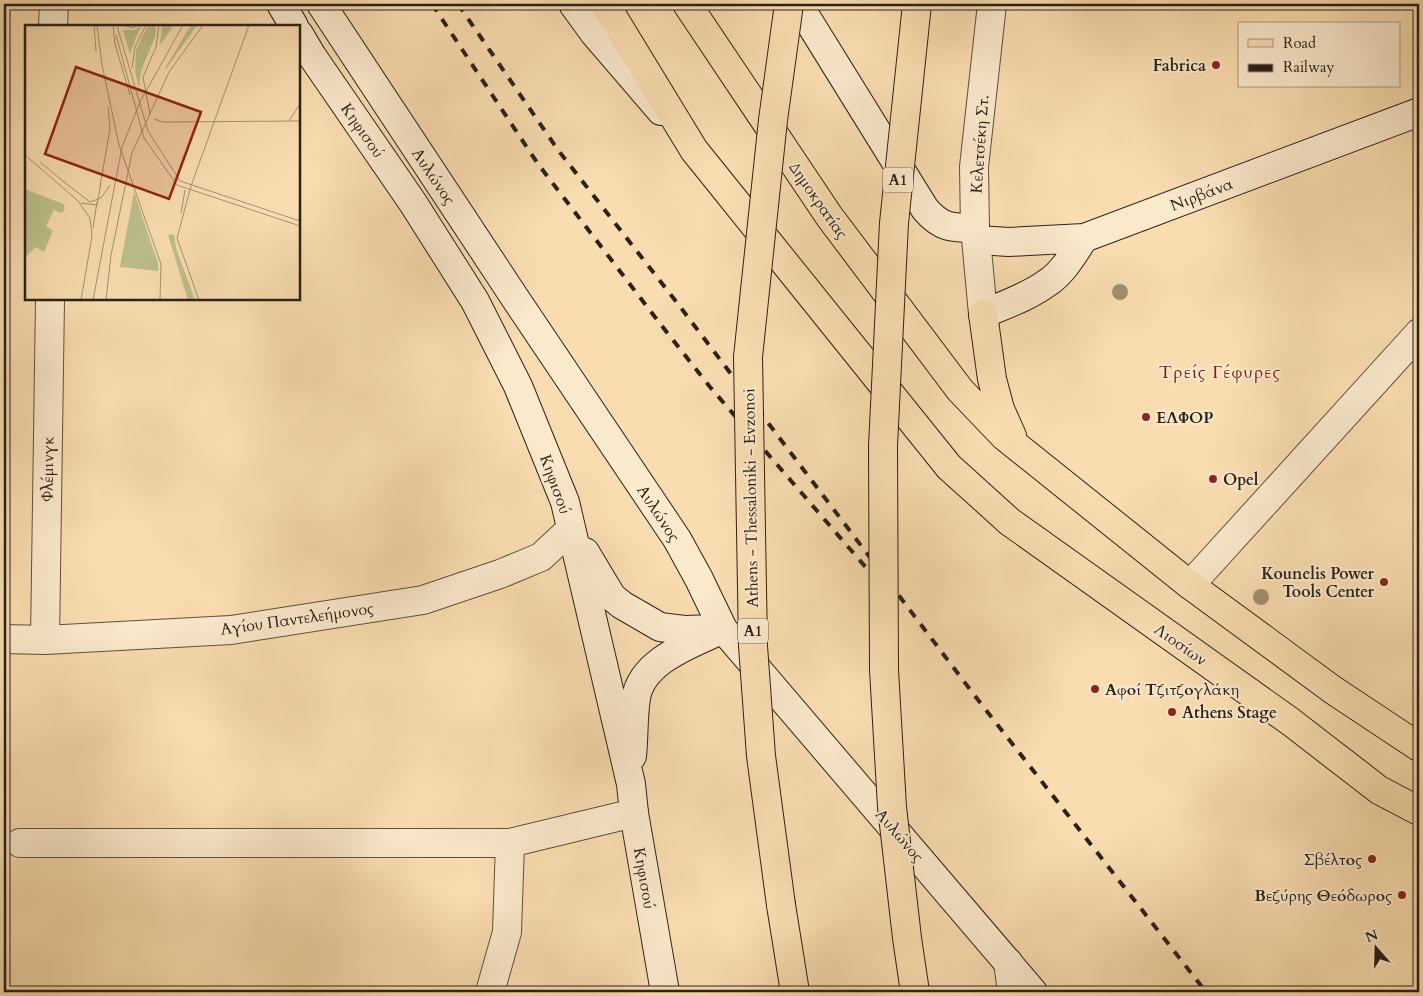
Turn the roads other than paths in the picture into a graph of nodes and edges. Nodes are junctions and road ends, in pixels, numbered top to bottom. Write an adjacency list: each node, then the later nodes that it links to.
1 (54, 4): 11 (street)
2 (281, 4): 12 (street)
3 (321, 4): 24 (street, Αυλώνος)
4 (573, 4): 15 (street)
5 (605, 4): 15 (main road)
6 (687, 4): 21 (main road, Δημοκρατίας)
7 (789, 4): 35 (main road, Athens - Thessaloniki - Evzonoi / Α1, bridge)
8 (798, 4): 16 (street, Νιρβάνα)
9 (917, 4): 41 (main road, Α1, bridge)
10 (992, 4): 16 (street, Κελετσέκη Στ.)
11 (53, 25)
12 (293, 25)
13 (300, 36): 22 (street, Κηφισού)
14 (1419, 112): 17 (street, Νιρβάνα)
15 (694, 150): 29 (main road, Λιοσίων)
16 (976, 234): 17 (street, Νιρβάνα); 19 (street, Κελετσέκη Στ.)
17 (1084, 238): 19 (street)
18 (50, 300): 26 (street, Φλέμινγκ)
19 (983, 314): 21 (main road)
20 (1419, 333): 23 (street)
21 (1017, 446): 23 (main road)
22 (571, 529): 24 (street); 26 (street, Αγίου Παντελεήμονος); 28 (street, Κηφισού)
23 (1190, 585): 27 (main road)
24 (722, 629): 28 (street); 36 (street, Αυλώνος)
25 (4, 640): 26 (street, Αγίου Παντελεήμονος)
26 (45, 640)
27 (1419, 747)
28 (631, 784): 31 (street, Κηφισού)
29 (1379, 790): 30 (main road, Λιοσίων); 32 (main road)
30 (1419, 811)
31 (634, 813): 34 (street); 38 (street, Κηφισού)
32 (1419, 830)
33 (20, 843): 34 (street)
34 (510, 843): 37 (street)
35 (781, 905): 39 (main road); 40 (main road, Athens - Thessaloniki - Evzonoi / Α1)
36 (1008, 962): 42 (street); 43 (street, Αυλώνος)
37 (490, 992)
38 (665, 992)
39 (779, 992)
40 (795, 992)
41 (916, 992)
42 (1012, 992)
43 (1033, 992)

